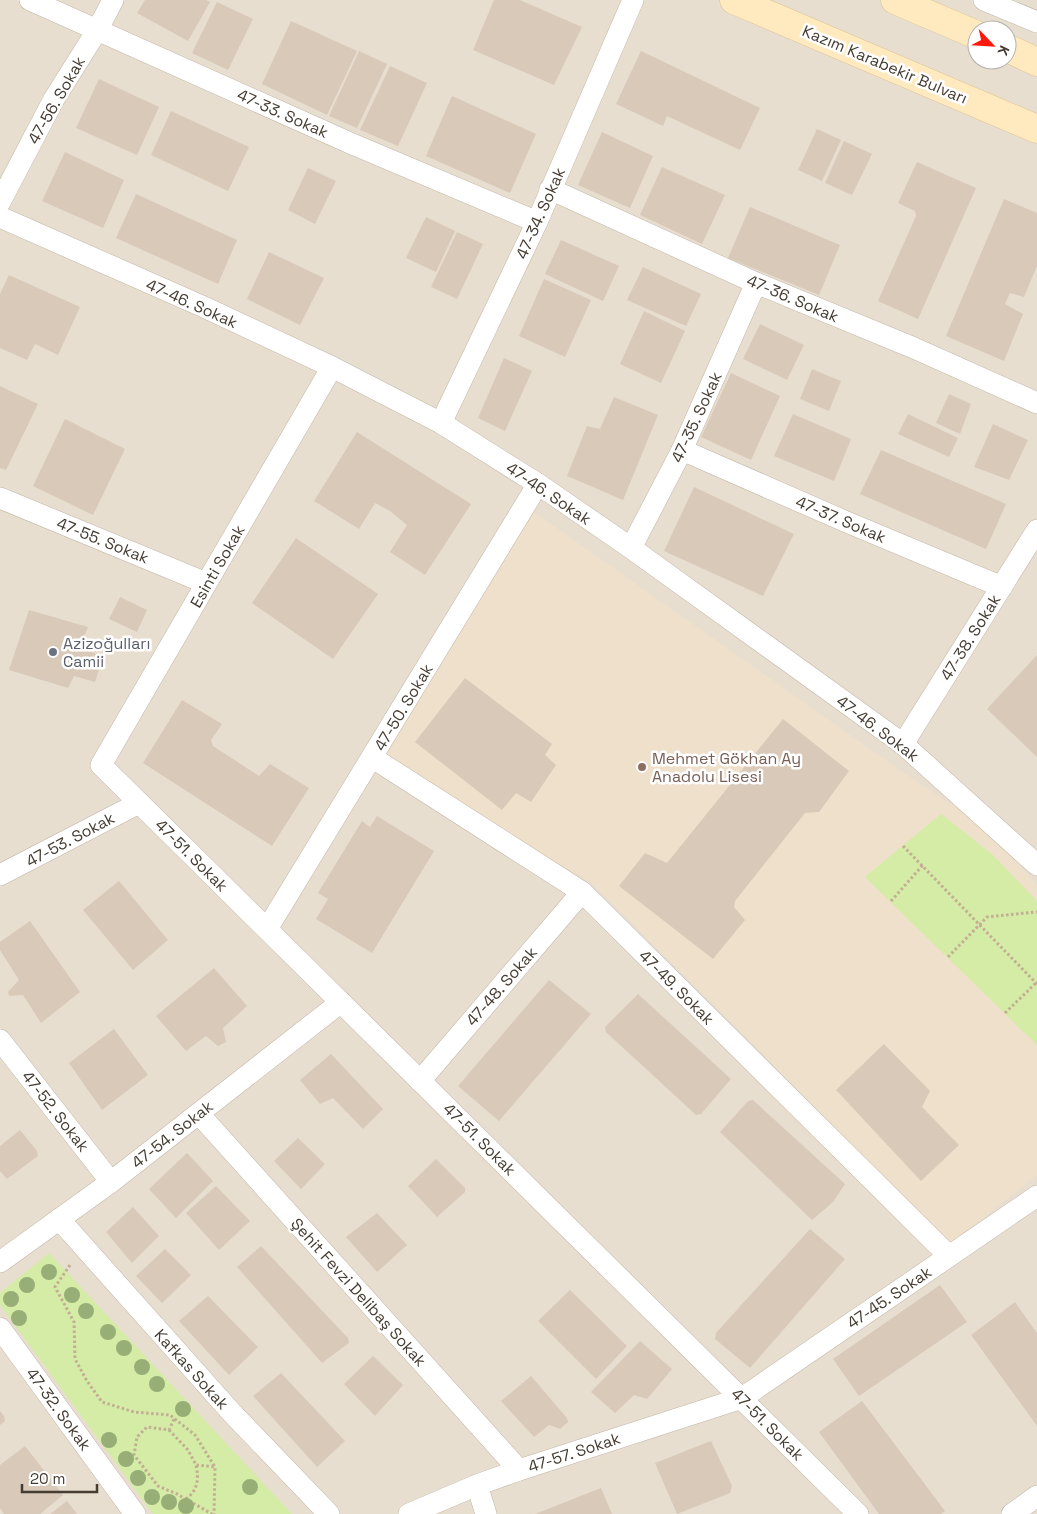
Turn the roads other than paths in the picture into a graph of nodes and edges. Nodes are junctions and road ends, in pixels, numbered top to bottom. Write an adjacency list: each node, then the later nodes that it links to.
1 (30, 0): 8 (street, 47-33. Sokak)
2 (113, 0): 8 (street, 47-56. Sokak)
3 (633, 0): 13 (street, 47-34. Sokak)
4 (734, 0): 12 (main road, Kazım Karabekir Bulvarı)
5 (895, 0): 9 (main road)
6 (984, 0): 7 (street)
7 (1037, 22)
8 (98, 29): 14 (street, 47-56. Sokak); 16 (street, 47-33. Sokak)
9 (967, 31)
10 (1017, 53): 11 (main road)
11 (1037, 62)
12 (1037, 129)
13 (550, 189): 16 (street, 47-34. Sokak); 17 (street, 47-36. Sokak)
14 (0, 202)
15 (0, 217): 18 (street, 47-46. Sokak)
16 (537, 222): 20 (street, 47-34. Sokak)
17 (756, 283): 19 (street, 47-36. Sokak); 21 (street, 47-35. Sokak)
18 (332, 367): 20 (street, 47-46. Sokak); 26 (street, Esinti Sokak)
19 (1037, 403)
20 (441, 423): 22 (street, 47-46. Sokak)
21 (682, 450): 25 (street, 47-35. Sokak); 27 (street, 47-37. Sokak)
22 (538, 484): 25 (street, 47-46. Sokak); 29 (street, 47-50. Sokak)
23 (0, 498): 26 (street, 47-55. Sokak)
24 (1037, 530): 27 (street, 47-38. Sokak)
25 (631, 548): 28 (street, 47-46. Sokak)
26 (206, 583): 30 (street, Esinti Sokak)
27 (1002, 587): 28 (street, 47-38. Sokak)
28 (903, 744): 32 (street, 47-46. Sokak)
29 (373, 758): 34 (street, 47-49. Sokak); 35 (street, 47-50. Sokak)
30 (102, 765): 31 (street, 47-51. Sokak)
31 (140, 802): 33 (street, 47-53. Sokak); 35 (street, 47-51. Sokak)
32 (1037, 865)
33 (0, 875)
34 (582, 892): 38 (street, 47-48. Sokak); 43 (street, 47-49. Sokak)
35 (267, 929): 36 (street, 47-51. Sokak)
36 (341, 1002): 38 (street, 47-51. Sokak); 39 (street, 47-54. Sokak)
37 (0, 1040): 40 (street, 47-52. Sokak)
38 (420, 1080): 46 (street, 47-51. Sokak)
39 (199, 1114): 40 (street, 47-54. Sokak); 47 (street, Şehit Fevzi Delibaş Sokak)
40 (111, 1182): 42 (street, 47-54. Sokak)
41 (1037, 1196): 43 (street, 47-45. Sokak)
42 (59, 1220): 44 (street, 47-54. Sokak); 51 (street, Kafkas Sokak)
43 (949, 1256): 46 (street, 47-45. Sokak)
44 (0, 1262)
45 (0, 1328): 50 (street, 47-32. Sokak)
46 (742, 1398): 47 (street, 47-57. Sokak); 54 (street, 47-51. Sokak)
47 (519, 1470): 48 (street, 47-57. Sokak)
48 (477, 1485): 52 (street, 47-57. Sokak); 53 (street)
49 (1037, 1496): 55 (street)
50 (135, 1514)
51 (329, 1514)
52 (409, 1514)
53 (486, 1514)
54 (858, 1514)
55 (1012, 1514)

